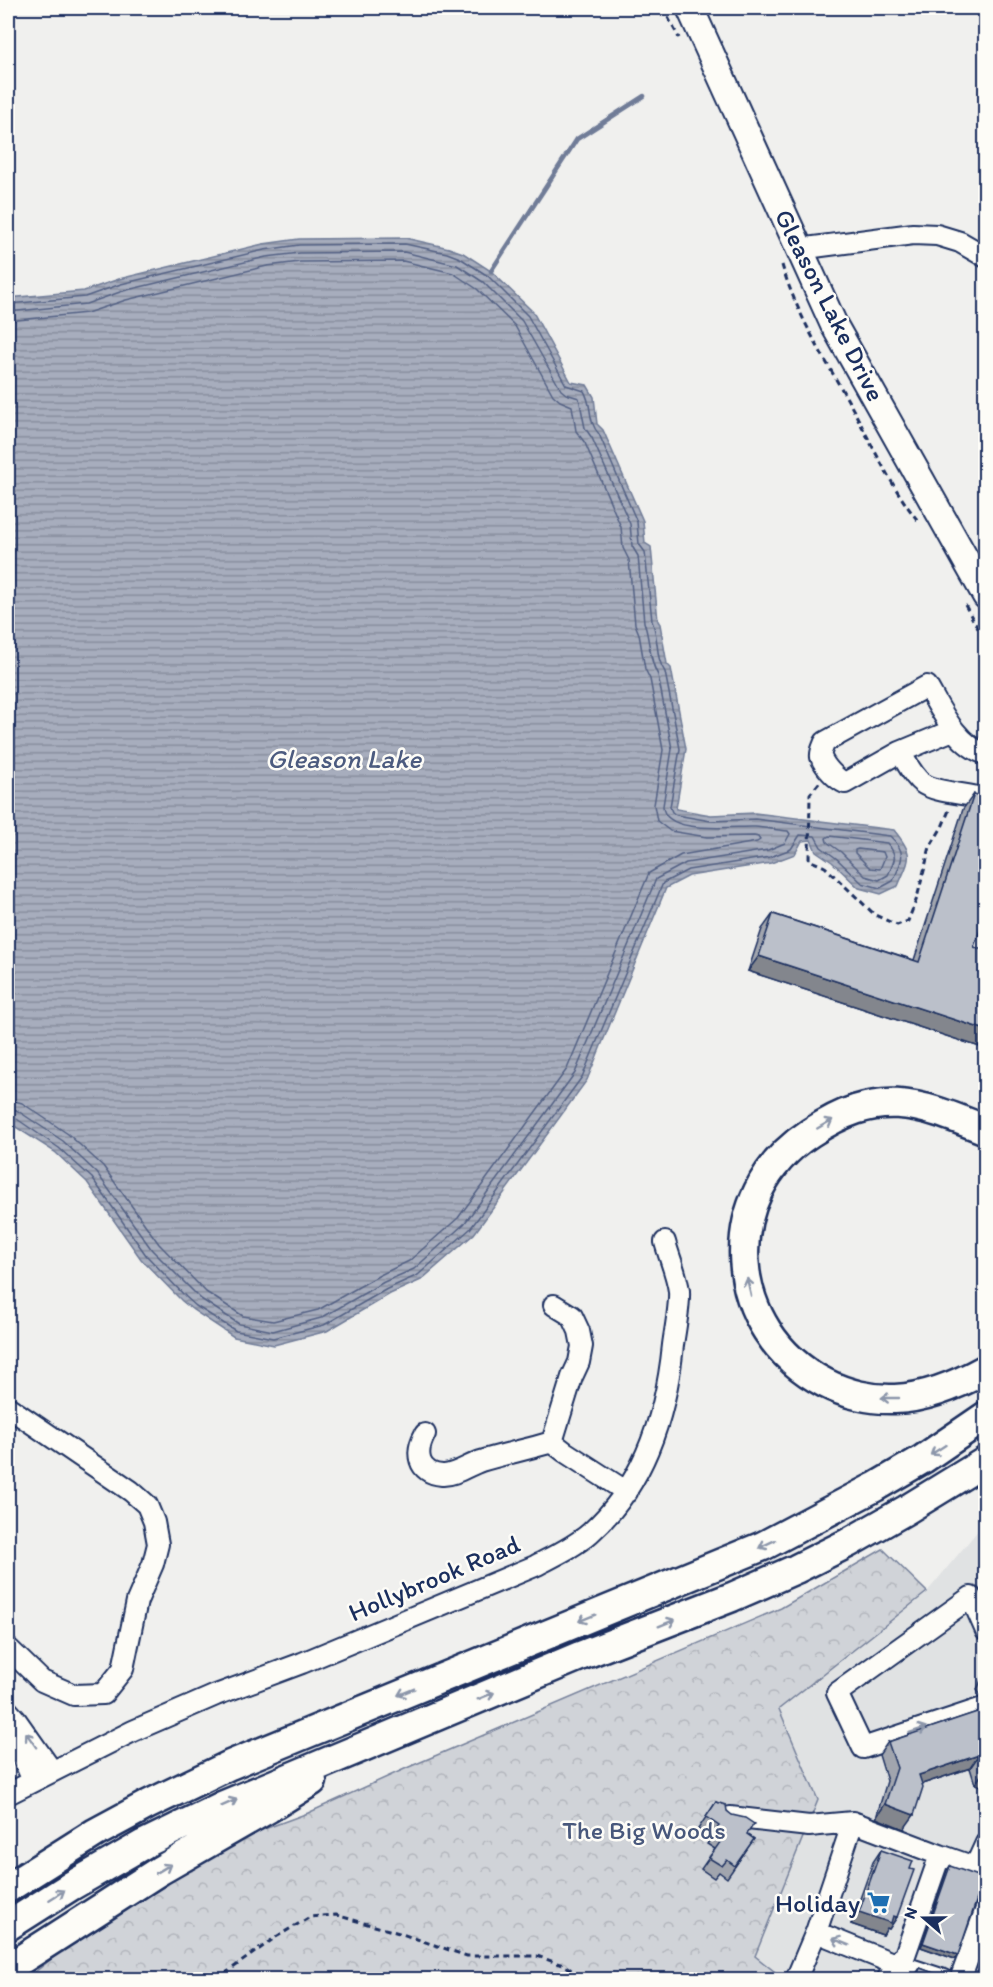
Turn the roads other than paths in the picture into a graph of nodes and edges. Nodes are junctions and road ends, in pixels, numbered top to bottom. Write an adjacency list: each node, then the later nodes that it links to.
1 (690, 8): 2 (main road, Gleason Lake Drive)
2 (799, 249): 3 (street); 4 (main road, Gleason Lake Drive)
3 (986, 257)
4 (986, 596)
5 (953, 730): 6 (street); 6 (street); 7 (street)
6 (900, 752): 8 (street)
7 (986, 754)
8 (986, 799)
9 (986, 1130): 12 (highway, one-way to 9)
10 (665, 1242): 18 (street, Hollybrook Road)
11 (554, 1305): 16 (street)
12 (986, 1370)
13 (8, 1407): 20 (street)
14 (986, 1416): 33 (highway, one-way to 33)
15 (425, 1434): 16 (street)
16 (552, 1442): 18 (street)
17 (986, 1461): 24 (highway, one-way to 17)
18 (627, 1492): 25 (street, Hollybrook Road)
19 (986, 1631): 21 (street, one-way to 21)
20 (8, 1648)
21 (986, 1707)
22 (8, 1711): 25 (street, one-way to 22)
23 (8, 1737): 26 (street)
24 (369, 1744): 34 (highway, one-way to 24); 36 (highway, one-way to 24)
25 (52, 1771): 26 (street, Hollybrook Road)
26 (33, 1781): 27 (street, Hollybrook Road)
27 (8, 1794)
28 (730, 1817): 29 (street)
29 (853, 1822): 31 (street); 37 (street)
30 (986, 1843): 32 (street)
31 (940, 1855): 32 (street); 39 (street)
32 (980, 1869)
33 (8, 1888)
34 (120, 1896): 38 (highway); 40 (highway)
35 (986, 1909): 43 (street)
36 (8, 1926)
37 (816, 1932): 39 (street, one-way to 37); 41 (street)
38 (8, 1968)
39 (891, 1972): 42 (street)
40 (10, 1980)
41 (803, 1980)
42 (944, 1980)
43 (960, 1980)

